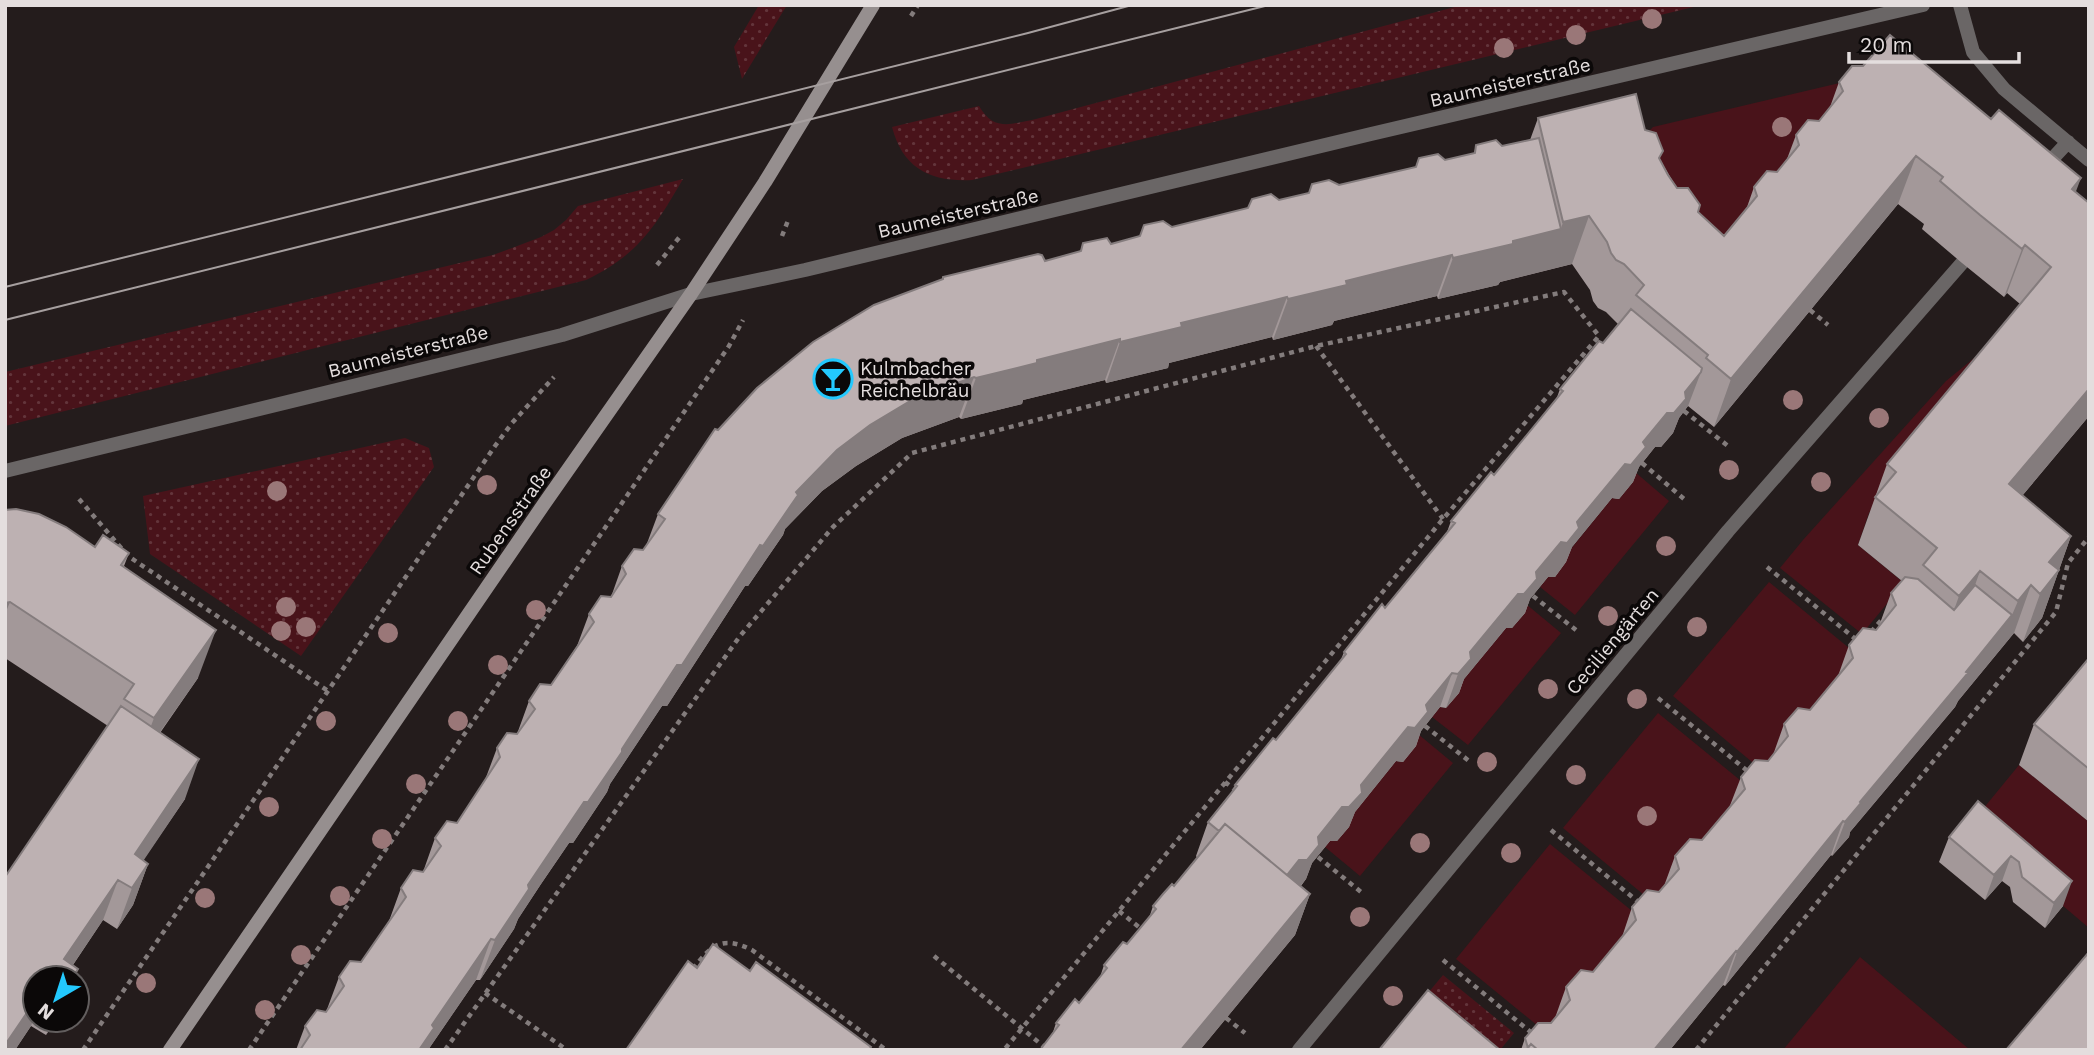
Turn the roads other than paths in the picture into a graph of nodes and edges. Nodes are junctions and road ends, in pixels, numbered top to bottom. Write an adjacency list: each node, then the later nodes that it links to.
1 (873, 5): 8 (street, Rubensstraße)
2 (1923, 5): 8 (street, Baumeisterstraße)
3 (1960, 5): 4 (street)
4 (2068, 142): 5 (street); 6 (street)
5 (2089, 160)
6 (2030, 184)
7 (1962, 263): 11 (street, Ceciliengärten)
8 (691, 294): 9 (street, Baumeisterstraße); 10 (street, Rubensstraße)
9 (5, 471)
10 (170, 1050)
11 (1299, 1050)

